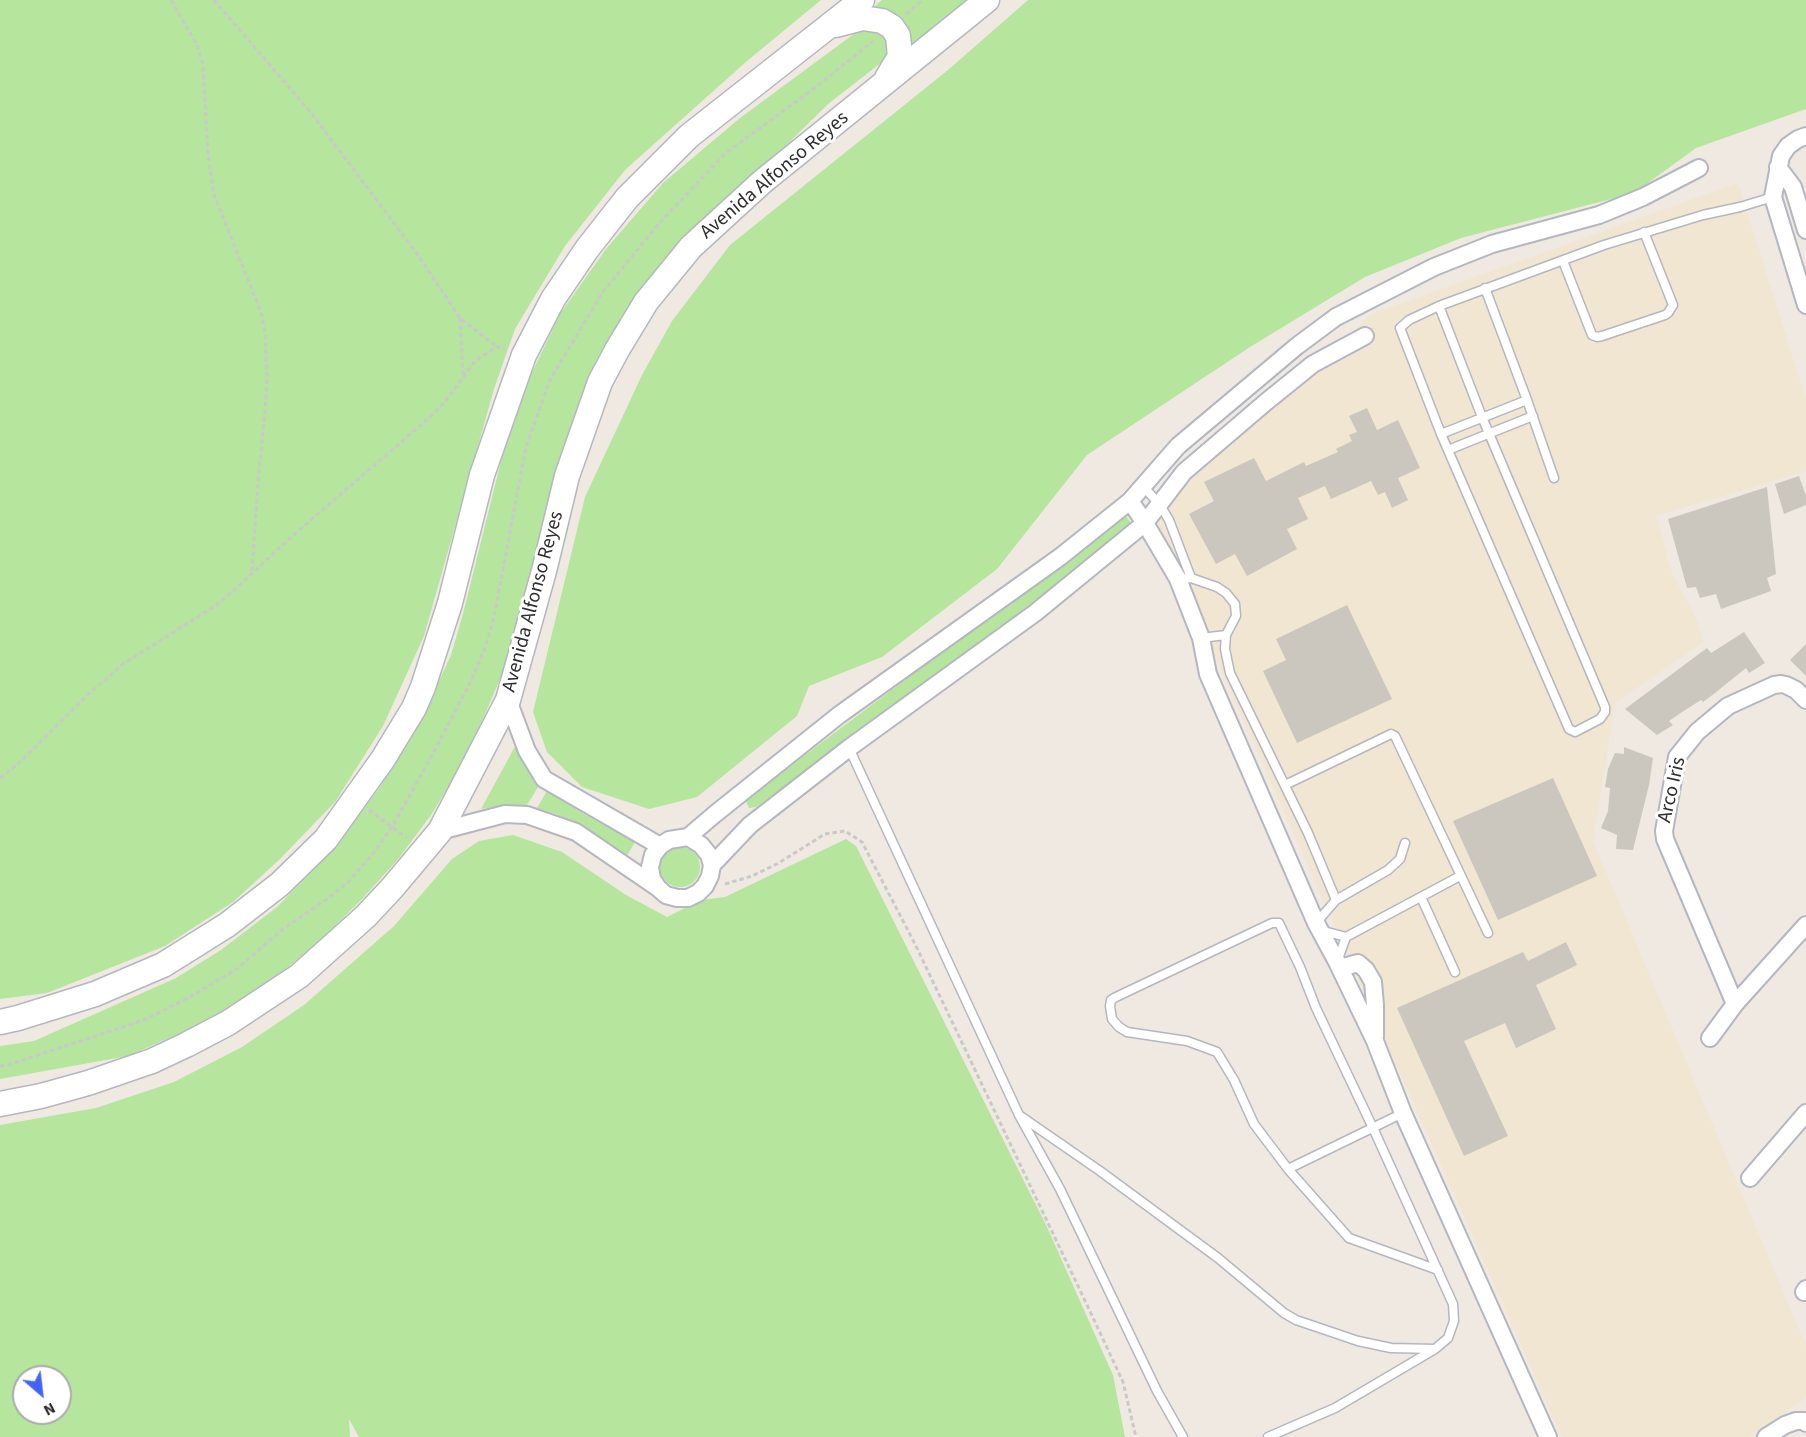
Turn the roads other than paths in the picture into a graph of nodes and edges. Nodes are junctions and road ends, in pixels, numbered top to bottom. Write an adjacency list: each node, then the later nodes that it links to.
1 (862, 0): 3 (main road)
2 (987, 0): 4 (main road, Avenida Alfonso Reyes)
3 (825, 29): 4 (main road); 52 (main road)
4 (881, 88): 32 (main road, Avenida Alfonso Reyes)
5 (1806, 136): 7 (street)
6 (1699, 168): 16 (street)
7 (1778, 168): 8 (street); 9 (street)
8 (1773, 197): 10 (lane); 13 (street)
9 (1806, 230)
10 (1644, 232): 11 (lane); 11 (lane)
11 (1563, 261): 12 (lane)
12 (1485, 288): 14 (lane); 18 (lane)
13 (1806, 305)
14 (1439, 306): 20 (lane); 21 (lane)
15 (1365, 336): 17 (street)
16 (1297, 346): 17 (street); 25 (street)
17 (1313, 364): 27 (street)
18 (1527, 400): 19 (lane); 20 (lane)
19 (1533, 416): 22 (lane); 24 (lane)
20 (1482, 417): 21 (lane); 22 (lane)
21 (1440, 434): 23 (lane)
22 (1489, 434): 23 (lane); 23 (lane)
23 (1448, 450)
24 (1554, 478)
25 (1143, 486): 26 (street); 27 (lane)
26 (1130, 501): 28 (street); 37 (street)
27 (1160, 505): 28 (street); 29 (lane)
28 (1145, 524): 29 (street); 34 (street)
29 (1184, 579): 30 (lane); 31 (street)
30 (1226, 634): 31 (lane); 35 (lane)
31 (1201, 638): 46 (street)
32 (508, 700): 36 (main road, Avenida Alfonso Reyes); 39 (street)
33 (1806, 700): 51 (street, Arco Iris)
34 (849, 748): 40 (street); 58 (lane)
35 (1285, 785): 41 (lane); 44 (lane)
36 (440, 831): 42 (street); 55 (main road, Avenida Alfonso Reyes)
37 (688, 837): 39 (street); 40 (street)
38 (1405, 843): 44 (lane)
39 (660, 846): 42 (street)
40 (711, 865): 42 (street)
41 (1460, 876): 43 (lane); 47 (lane)
42 (658, 888)
43 (1421, 897): 48 (lane); 50 (lane)
44 (1336, 900): 46 (lane)
45 (1806, 924): 51 (street)
46 (1318, 927): 48 (lane); 49 (street)
47 (1488, 933)
48 (1346, 937): 49 (lane)
49 (1339, 965): 54 (street); 54 (street)
50 (1455, 972)
51 (1735, 1004): 53 (street)
52 (0, 1022)
53 (1710, 1038)
54 (1375, 1041): 56 (street)
55 (0, 1104)
56 (1403, 1113): 59 (lane); 67 (street)
57 (1806, 1113): 61 (street)
58 (1019, 1115): 63 (lane); 65 (lane)
59 (1373, 1128): 60 (lane); 60 (lane); 62 (lane)
60 (1288, 1169): 62 (lane)
61 (1750, 1178)
62 (1438, 1270): 63 (lane)
63 (1435, 1349): 66 (lane)
64 (1806, 1423): 68 (street)
65 (1183, 1437)
66 (1268, 1437)
67 (1548, 1437)
68 (1766, 1437)

